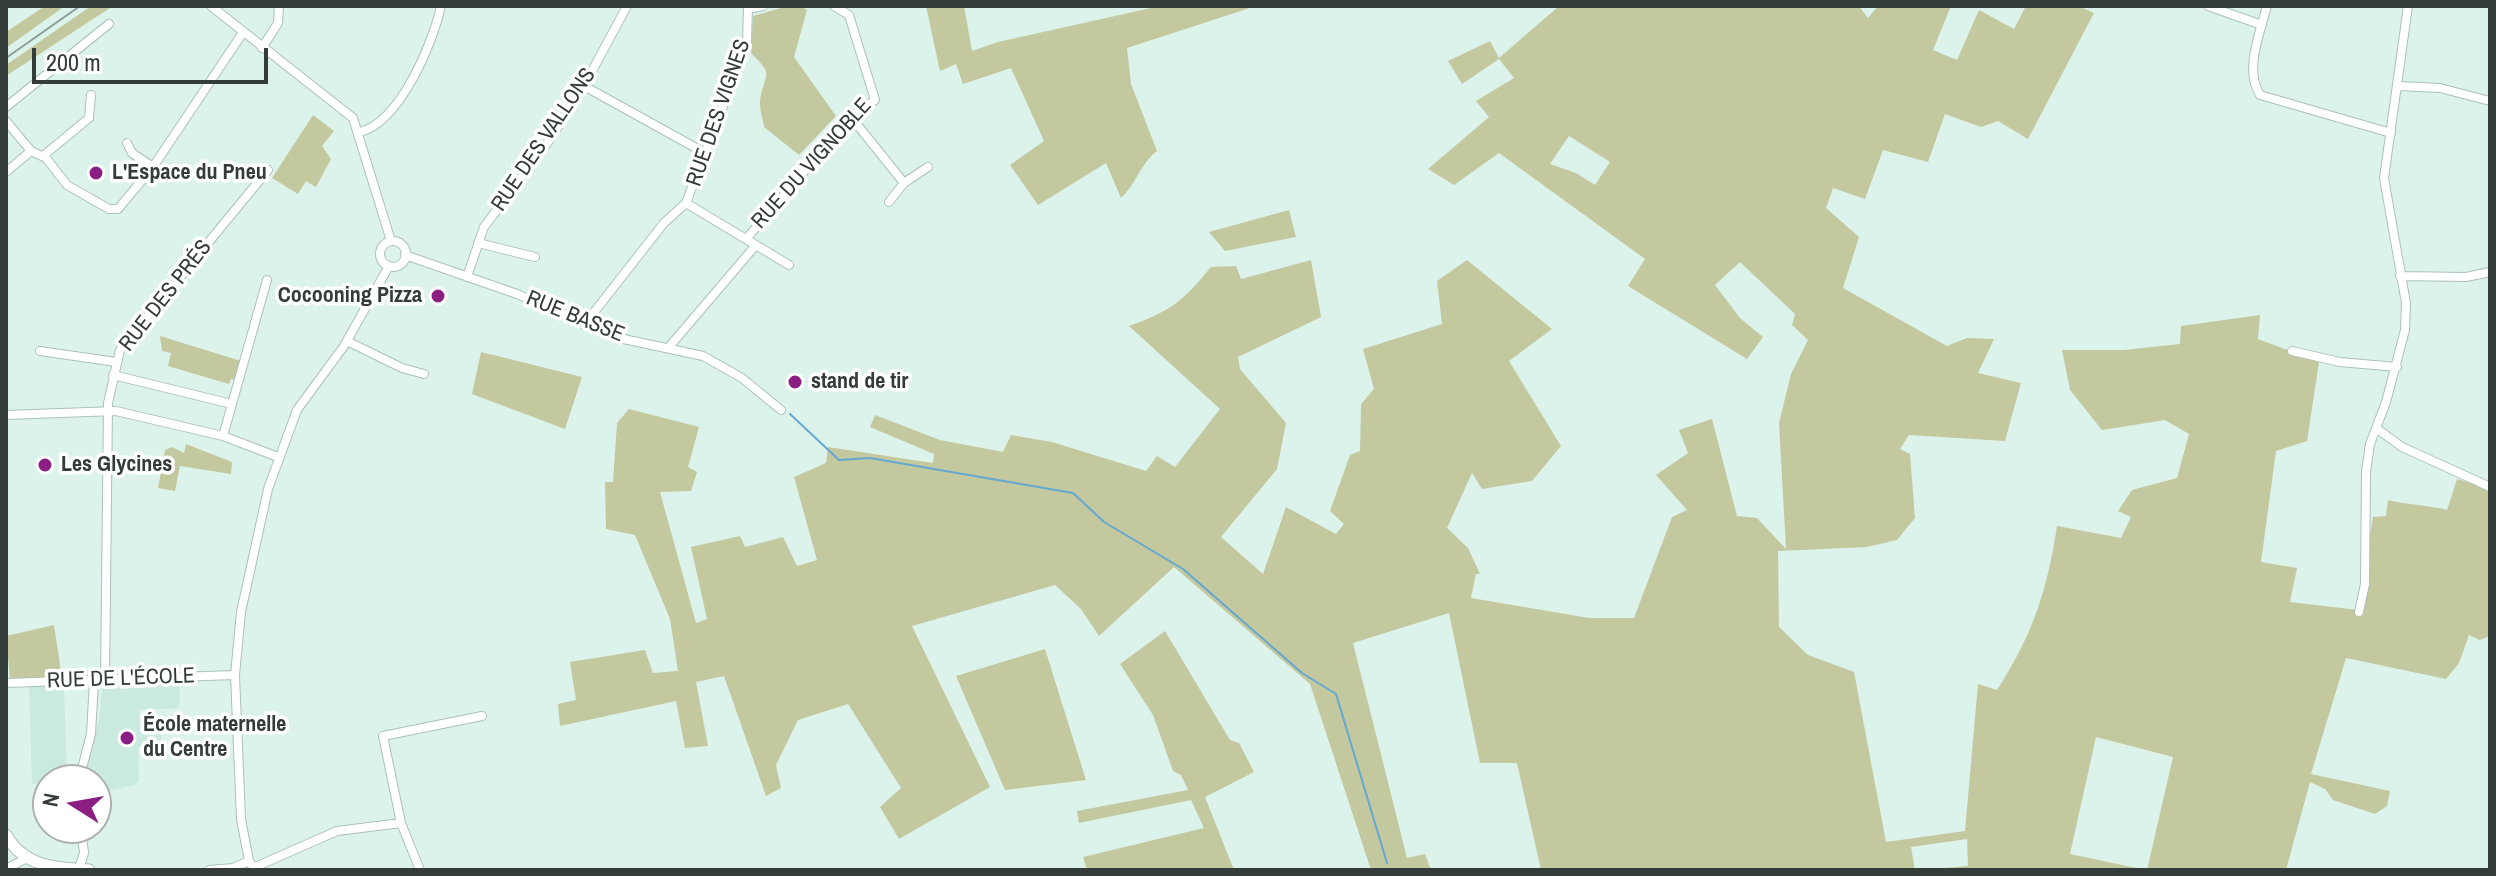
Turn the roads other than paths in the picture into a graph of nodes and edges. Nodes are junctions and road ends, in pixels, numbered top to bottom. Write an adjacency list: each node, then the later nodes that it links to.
1 (211, 6): 13 (street)
2 (279, 6): 14 (street)
3 (441, 6): 22 (street)
4 (627, 6): 15 (street, RUE DES VALLONS)
5 (763, 6): 10 (street)
6 (834, 6): 20 (street, RUE DU VIGNOBLE)
7 (2208, 6): 12 (street)
8 (2267, 6): 12 (street)
9 (2408, 6): 16 (street)
10 (748, 8): 26 (street, RUE DES VIGNES)
11 (109, 24): 19 (street)
12 (2262, 25): 23 (street)
13 (242, 34): 14 (street); 28 (street)
14 (262, 48): 22 (street)
15 (584, 86): 26 (street); 37 (street, RUE DES VALLONS)
16 (2399, 86): 18 (street); 23 (street)
17 (91, 95): 27 (street)
18 (2490, 101)
19 (6, 107)
20 (851, 117): 32 (street); 35 (street, RUE DU VIGNOBLE)
21 (6, 121): 25 (street)
22 (360, 132): 36 (street)
23 (2391, 133): 44 (street)
24 (127, 143): 28 (street)
25 (31, 151): 27 (street); 31 (street)
26 (707, 154): 34 (street, RUE DES VIGNES)
27 (43, 156): 28 (street)
28 (153, 167)
29 (928, 167): 32 (street)
30 (268, 170): 52 (street, RUE DES PRÉS)
31 (6, 172)
32 (904, 183): 33 (street)
33 (889, 202)
34 (686, 203): 35 (street); 47 (street, RUE DES VIGNES)
35 (747, 238): 38 (street)
36 (391, 241): 39 (street); 42 (street)
37 (478, 243): 40 (street); 45 (street, RUE DES VALLONS)
38 (756, 245): 41 (street); 49 (street)
39 (405, 255): 42 (street); 45 (street, RUE BASSE)
40 (535, 257)
41 (789, 265)
42 (389, 266): 48 (street)
43 (2490, 272): 44 (street)
44 (2400, 276): 53 (street)
45 (467, 277): 47 (street, RUE BASSE)
46 (267, 280): 56 (street)
47 (584, 325): 49 (street, RUE BASSE)
48 (347, 341): 54 (street); 62 (street)
49 (669, 347): 57 (street, RUE BASSE)
50 (40, 351): 52 (street)
51 (2292, 351): 53 (street)
52 (116, 362): 55 (street, RUE DES PRÉS)
53 (2397, 367): 60 (street)
54 (424, 374)
55 (113, 375): 56 (street); 58 (street, RUE DES PRÉS)
56 (232, 404): 61 (street)
57 (781, 410)
58 (108, 413): 59 (street); 61 (street); 67 (street, RUE DES PRÉS)
59 (6, 415)
60 (2376, 428): 63 (street); 64 (street)
61 (223, 436): 62 (street)
62 (278, 457): 65 (street)
63 (2490, 487)
64 (2359, 612)
65 (235, 675): 67 (street, RUE DE L'ÉCOLE); 75 (street)
66 (94, 681): 67 (street, RUE DE L'ÉCOLE); 68 (street, RUE DE L'ÉCOLE); 70 (street)
67 (105, 681)
68 (6, 683)
69 (482, 716): 71 (street)
70 (83, 764)
71 (401, 823): 75 (street); 81 (street)
72 (6, 835): 74 (main road)
73 (83, 844): 78 (street)
74 (25, 859): 76 (street); 77 (main road)
75 (252, 866): 80 (street)
76 (6, 869)
77 (58, 869): 78 (main road)
78 (79, 869): 79 (main road)
79 (89, 870)
80 (209, 870)
81 (420, 870)

